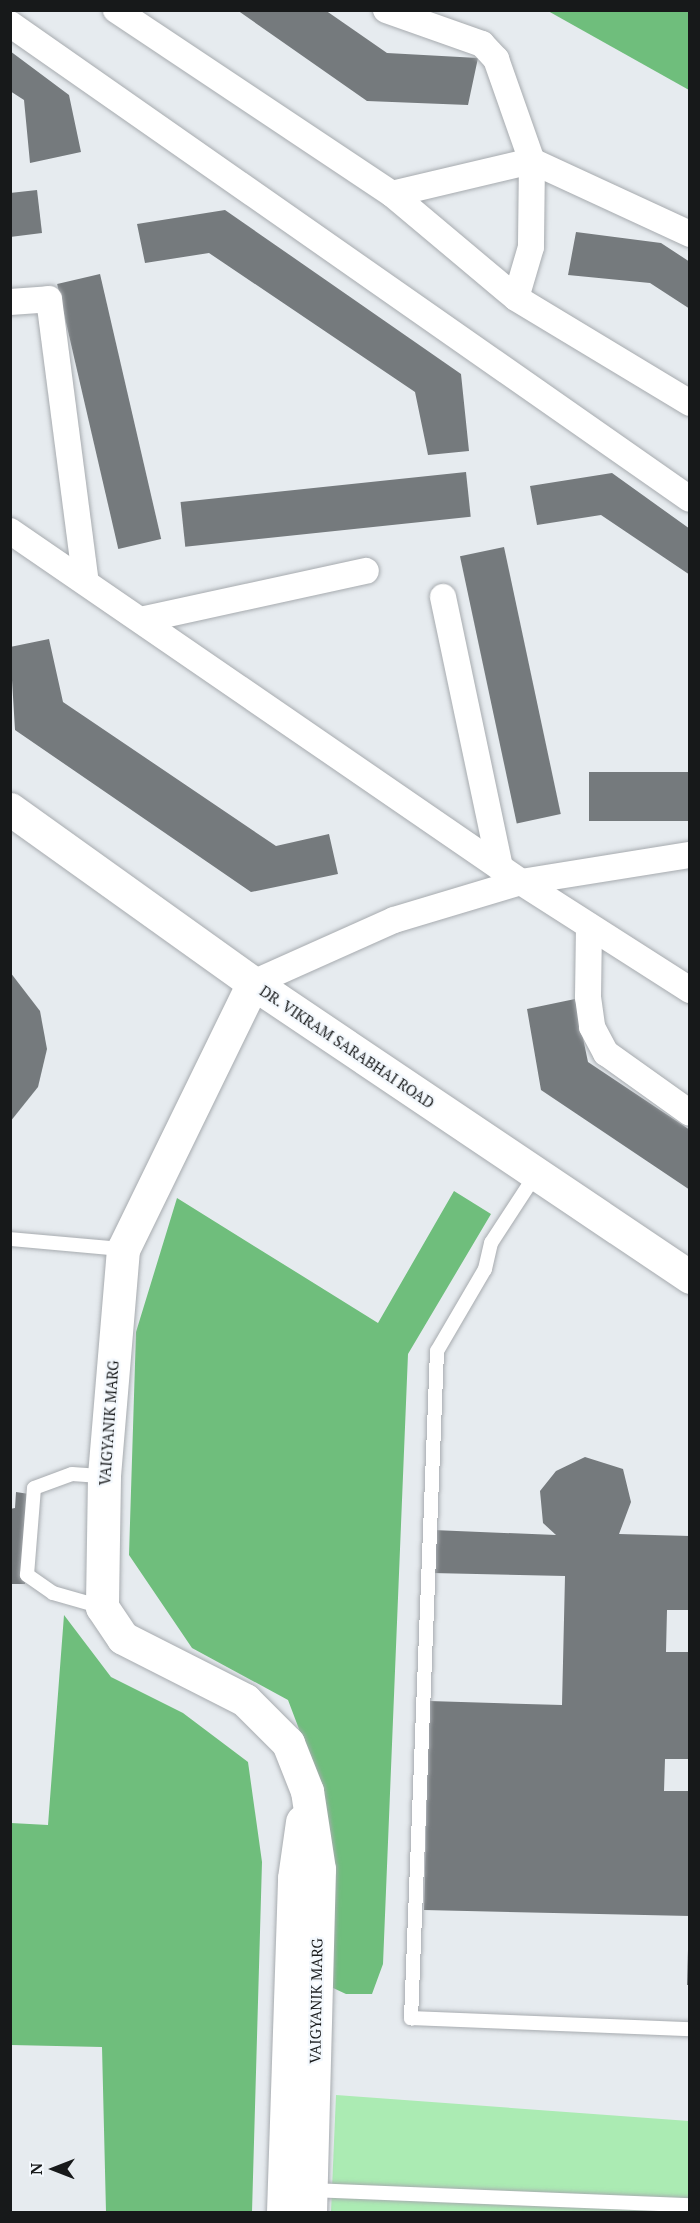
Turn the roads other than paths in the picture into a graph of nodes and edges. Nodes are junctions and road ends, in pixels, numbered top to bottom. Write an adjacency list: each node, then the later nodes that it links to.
1 (116, 10): 5 (street)
2 (386, 10): 4 (street)
3 (10, 24): 10 (street)
4 (532, 161): 5 (street); 6 (street); 7 (street)
5 (392, 194): 7 (street)
6 (690, 234)
7 (516, 298): 9 (street)
8 (10, 302): 13 (street)
9 (690, 403)
10 (690, 500)
11 (10, 531): 13 (street)
12 (366, 571): 15 (street)
13 (85, 578): 15 (street)
14 (443, 597): 18 (street)
15 (145, 619): 18 (street)
16 (10, 808): 21 (street, DR. VIKRAM SARABHAI ROAD)
17 (690, 855): 19 (street)
18 (500, 867): 19 (street)
19 (521, 882): 20 (street); 21 (street)
20 (589, 926): 22 (street); 23 (street)
21 (254, 983): 24 (street, DR. VIKRAM SARABHAI ROAD); 26 (street, VAIGYANIK MARG)
22 (690, 990)
23 (690, 1113)
24 (536, 1174): 27 (street, DR. VIKRAM SARABHAI ROAD); 31 (lane)
25 (10, 1239): 26 (lane)
26 (123, 1249): 28 (street, VAIGYANIK MARG)
27 (690, 1277)
28 (104, 1476): 29 (street, VAIGYANIK MARG); 29 (lane)
29 (102, 1607): 30 (street, VAIGYANIK MARG)
30 (307, 1791): 32 (street, VAIGYANIK MARG); 34 (street, VAIGYANIK MARG)
31 (690, 2030)
32 (310, 2201): 33 (lane)
33 (690, 2205)
34 (283, 2212)

